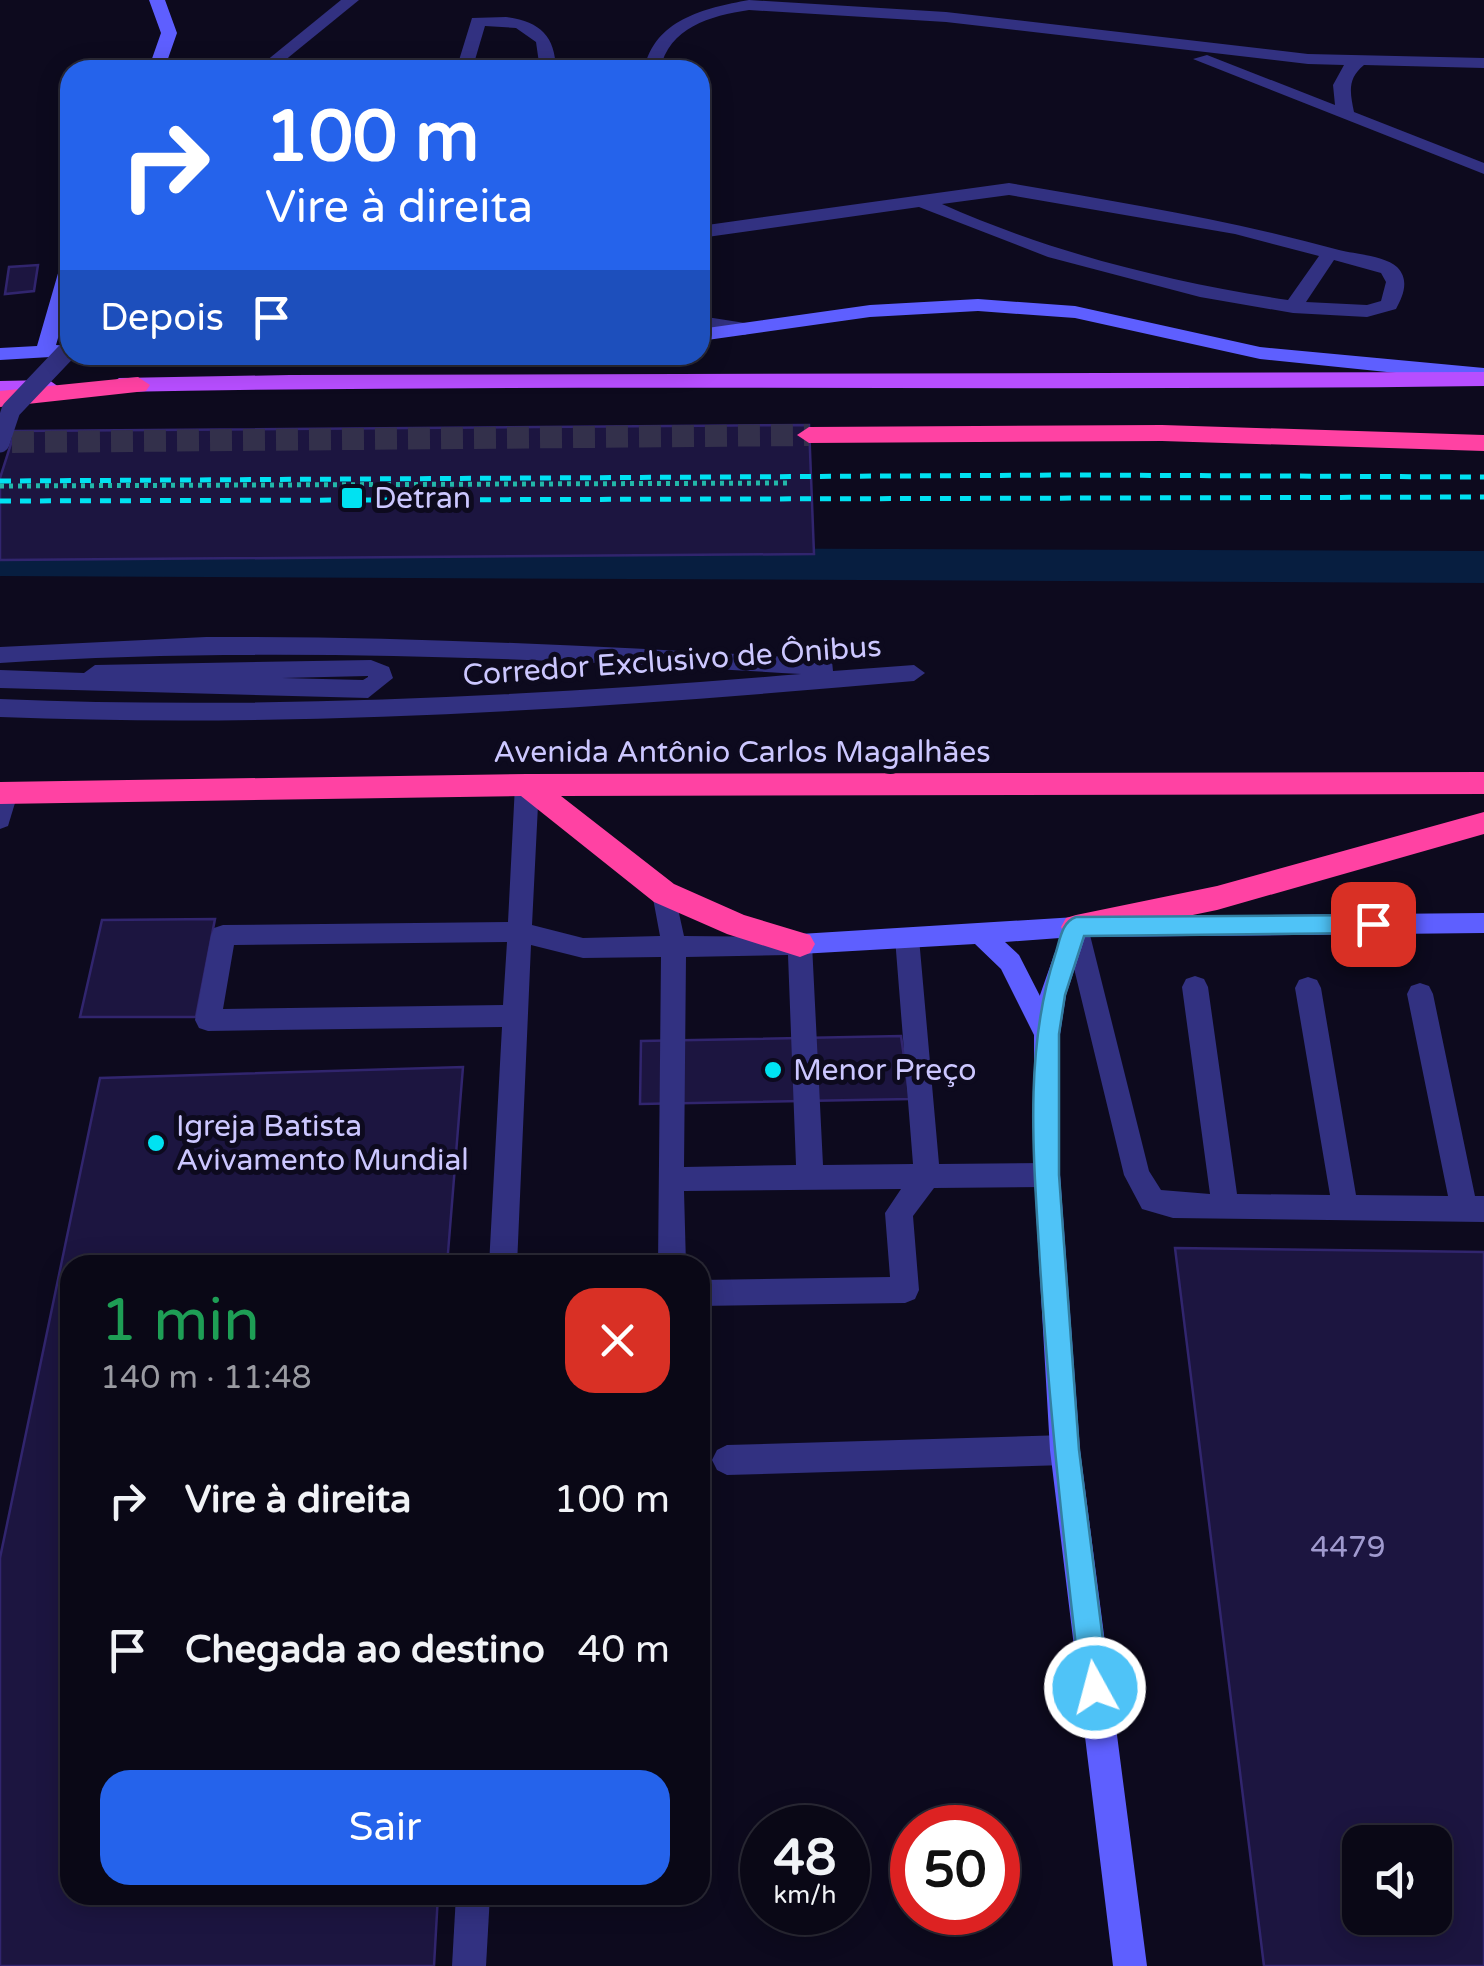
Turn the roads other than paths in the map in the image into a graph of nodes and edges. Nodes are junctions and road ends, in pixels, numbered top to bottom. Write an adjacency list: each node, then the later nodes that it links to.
1 (157, 0): 8 (main road)
2 (351, 0): 9 (street)
3 (778, 0): 5 (street)
4 (1013, 0): 6 (street)
5 (749, 5): 6 (street); 12 (street)
6 (1010, 24): 7 (street)
7 (1148, 43): 13 (street); 15 (street)
8 (160, 60)
9 (276, 60)
10 (467, 60): 11 (street)
11 (548, 60)
12 (654, 60)
13 (1358, 62): 14 (street); 15 (street)
14 (1484, 64)
15 (1346, 115): 16 (street)
16 (1484, 169)
17 (920, 201): 18 (street); 19 (street); 21 (street)
18 (710, 231)
19 (1330, 253): 21 (street); 21 (street)
20 (60, 298): 26 (main road)
21 (1293, 307)
22 (710, 324): 23 (street)
23 (745, 330): 24 (main road); 29 (main road)
24 (710, 335)
25 (60, 350): 26 (main road)
26 (45, 351): 27 (main road)
27 (0, 354)
28 (60, 359): 34 (street, bridge)
29 (1484, 377): 30 (main road)
30 (138, 385): 31 (main road); 32 (highway)
31 (0, 388)
32 (0, 399)
33 (809, 435): 35 (highway)
34 (4, 443)
35 (1484, 443)
36 (0, 655): 39 (street, Corredor Exclusivo de Ônibus)
37 (95, 673): 38 (street)
38 (0, 679)
39 (0, 708)
40 (1484, 783): 41 (highway, Avenida Antônio Carlos Magalhães)
41 (527, 784): 42 (highway, Avenida Antônio Carlos Magalhães); 44 (highway); 47 (street)
42 (2, 802)
43 (1484, 822): 46 (highway)
44 (664, 893): 50 (highway); 51 (street)
45 (1484, 923): 46 (main road)
46 (1076, 926): 48 (main road); 56 (main road); 61 (street)
47 (519, 932): 51 (street); 55 (street); 55 (street)
48 (981, 934): 49 (main road); 56 (main road)
49 (907, 938): 50 (main road); 59 (street)
50 (800, 944): 51 (street); 58 (street)
51 (674, 946): 60 (street)
52 (1195, 987): 61 (street)
53 (1308, 988): 62 (street)
54 (1420, 994): 63 (street)
55 (514, 1016): 64 (street)
56 (1047, 1034): 57 (main road)
57 (1047, 1175): 59 (street); 67 (main road)
58 (810, 1177): 59 (street); 60 (street)
59 (927, 1177): 66 (street)
60 (670, 1179): 65 (street)
61 (1225, 1206): 62 (street)
62 (1346, 1208): 63 (street)
63 (1474, 1209)
64 (502, 1255)
65 (672, 1255)
66 (710, 1294)
67 (1065, 1450): 68 (street); 71 (main road)
68 (727, 1460)
69 (472, 1905): 70 (street)
70 (469, 1966)
71 (1130, 1966)

